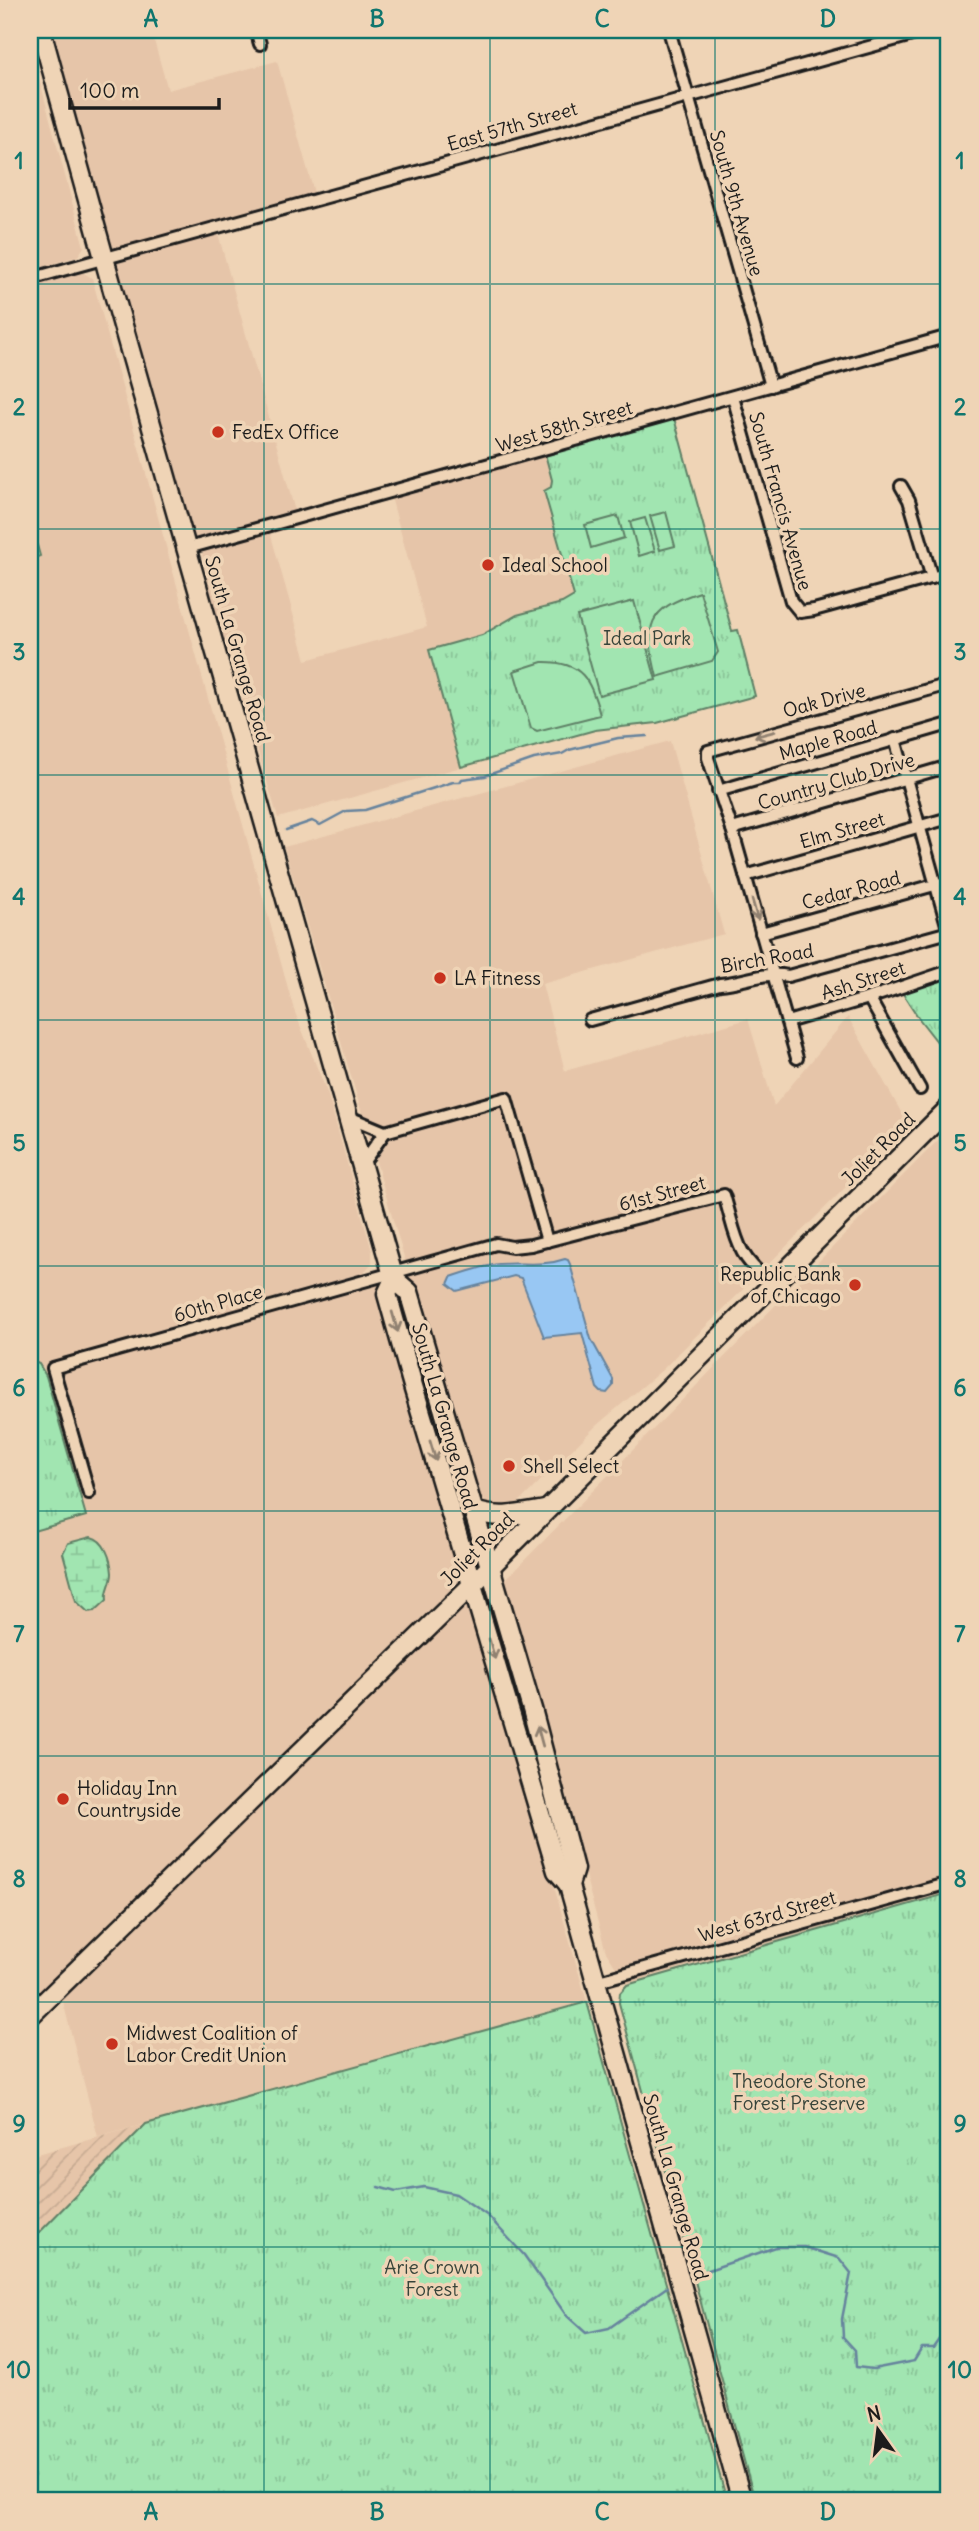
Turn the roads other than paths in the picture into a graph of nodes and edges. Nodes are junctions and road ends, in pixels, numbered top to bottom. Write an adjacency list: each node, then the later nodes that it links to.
1 (41, 30): 7 (main road, South La Grange Road)
2 (256, 30): 5 (street)
3 (669, 30): 6 (street, South 9th Avenue)
4 (930, 30): 6 (street, East 57th Street)
5 (260, 44)
6 (688, 96): 7 (street, East 57th Street); 10 (street, South 9th Avenue)
7 (104, 258): 8 (street, East 57th Street); 13 (main road, South La Grange Road)
8 (30, 279)
9 (949, 336): 10 (street, West 58th Street)
10 (771, 386): 11 (street, West 58th Street)
11 (733, 397): 13 (street, West 58th Street); 15 (street, South Francis Avenue)
12 (901, 486): 15 (street)
13 (188, 548): 38 (main road, South La Grange Road)
14 (949, 573): 15 (street)
15 (932, 578)
16 (949, 684): 21 (street, Oak Drive, one-way to 21)
17 (949, 724): 18 (street, Maple Road)
18 (895, 739): 20 (street); 21 (street, Maple Road)
19 (949, 766): 20 (street, Country Club Drive)
20 (906, 778): 23 (street); 24 (street, Country Club Drive)
21 (718, 790): 24 (street)
22 (949, 818): 23 (street, Elm Street)
23 (920, 826): 25 (street, Elm Street); 27 (street)
24 (732, 829): 25 (street)
25 (745, 876): 29 (street, one-way to 29)
26 (949, 881): 27 (street, Cedar Road)
27 (936, 885): 28 (street); 29 (street, Cedar Road)
28 (949, 932): 31 (street, Birch Road)
29 (761, 933): 31 (street)
30 (949, 971): 32 (street, Ash Street)
31 (773, 972): 33 (street, Birch Road); 34 (street)
32 (869, 998): 34 (street, Ash Street); 36 (street)
33 (590, 1020)
34 (787, 1022): 35 (street)
35 (797, 1058)
36 (920, 1089)
37 (949, 1108): 43 (main road, Joliet Road)
38 (349, 1117): 39 (street); 40 (main road, South La Grange Road)
39 (386, 1132): 40 (street); 41 (street)
40 (362, 1164): 42 (main road, South La Grange Road)
41 (547, 1241): 42 (street, 61st Street); 43 (street, 61st Street)
42 (393, 1276): 44 (street, 60th Place); 46 (main road, South La Grange Road); 48 (main road, South La Grange Road, one-way to 48)
43 (773, 1284): 45 (main road, Joliet Road)
44 (89, 1493)
45 (545, 1510): 46 (main road); 47 (main road, Joliet Road)
46 (475, 1511): 47 (main road, South La Grange Road)
47 (489, 1567): 48 (main road, Joliet Road); 50 (main road, South La Grange Road, one-way to 47)
48 (473, 1584): 50 (main road, South La Grange Road, one-way to 50); 52 (main road, Joliet Road)
49 (949, 1883): 51 (street, West 63rd Street)
50 (569, 1885): 51 (main road, South La Grange Road)
51 (595, 1982): 53 (main road, South La Grange Road)
52 (30, 2016)
53 (742, 2501)

